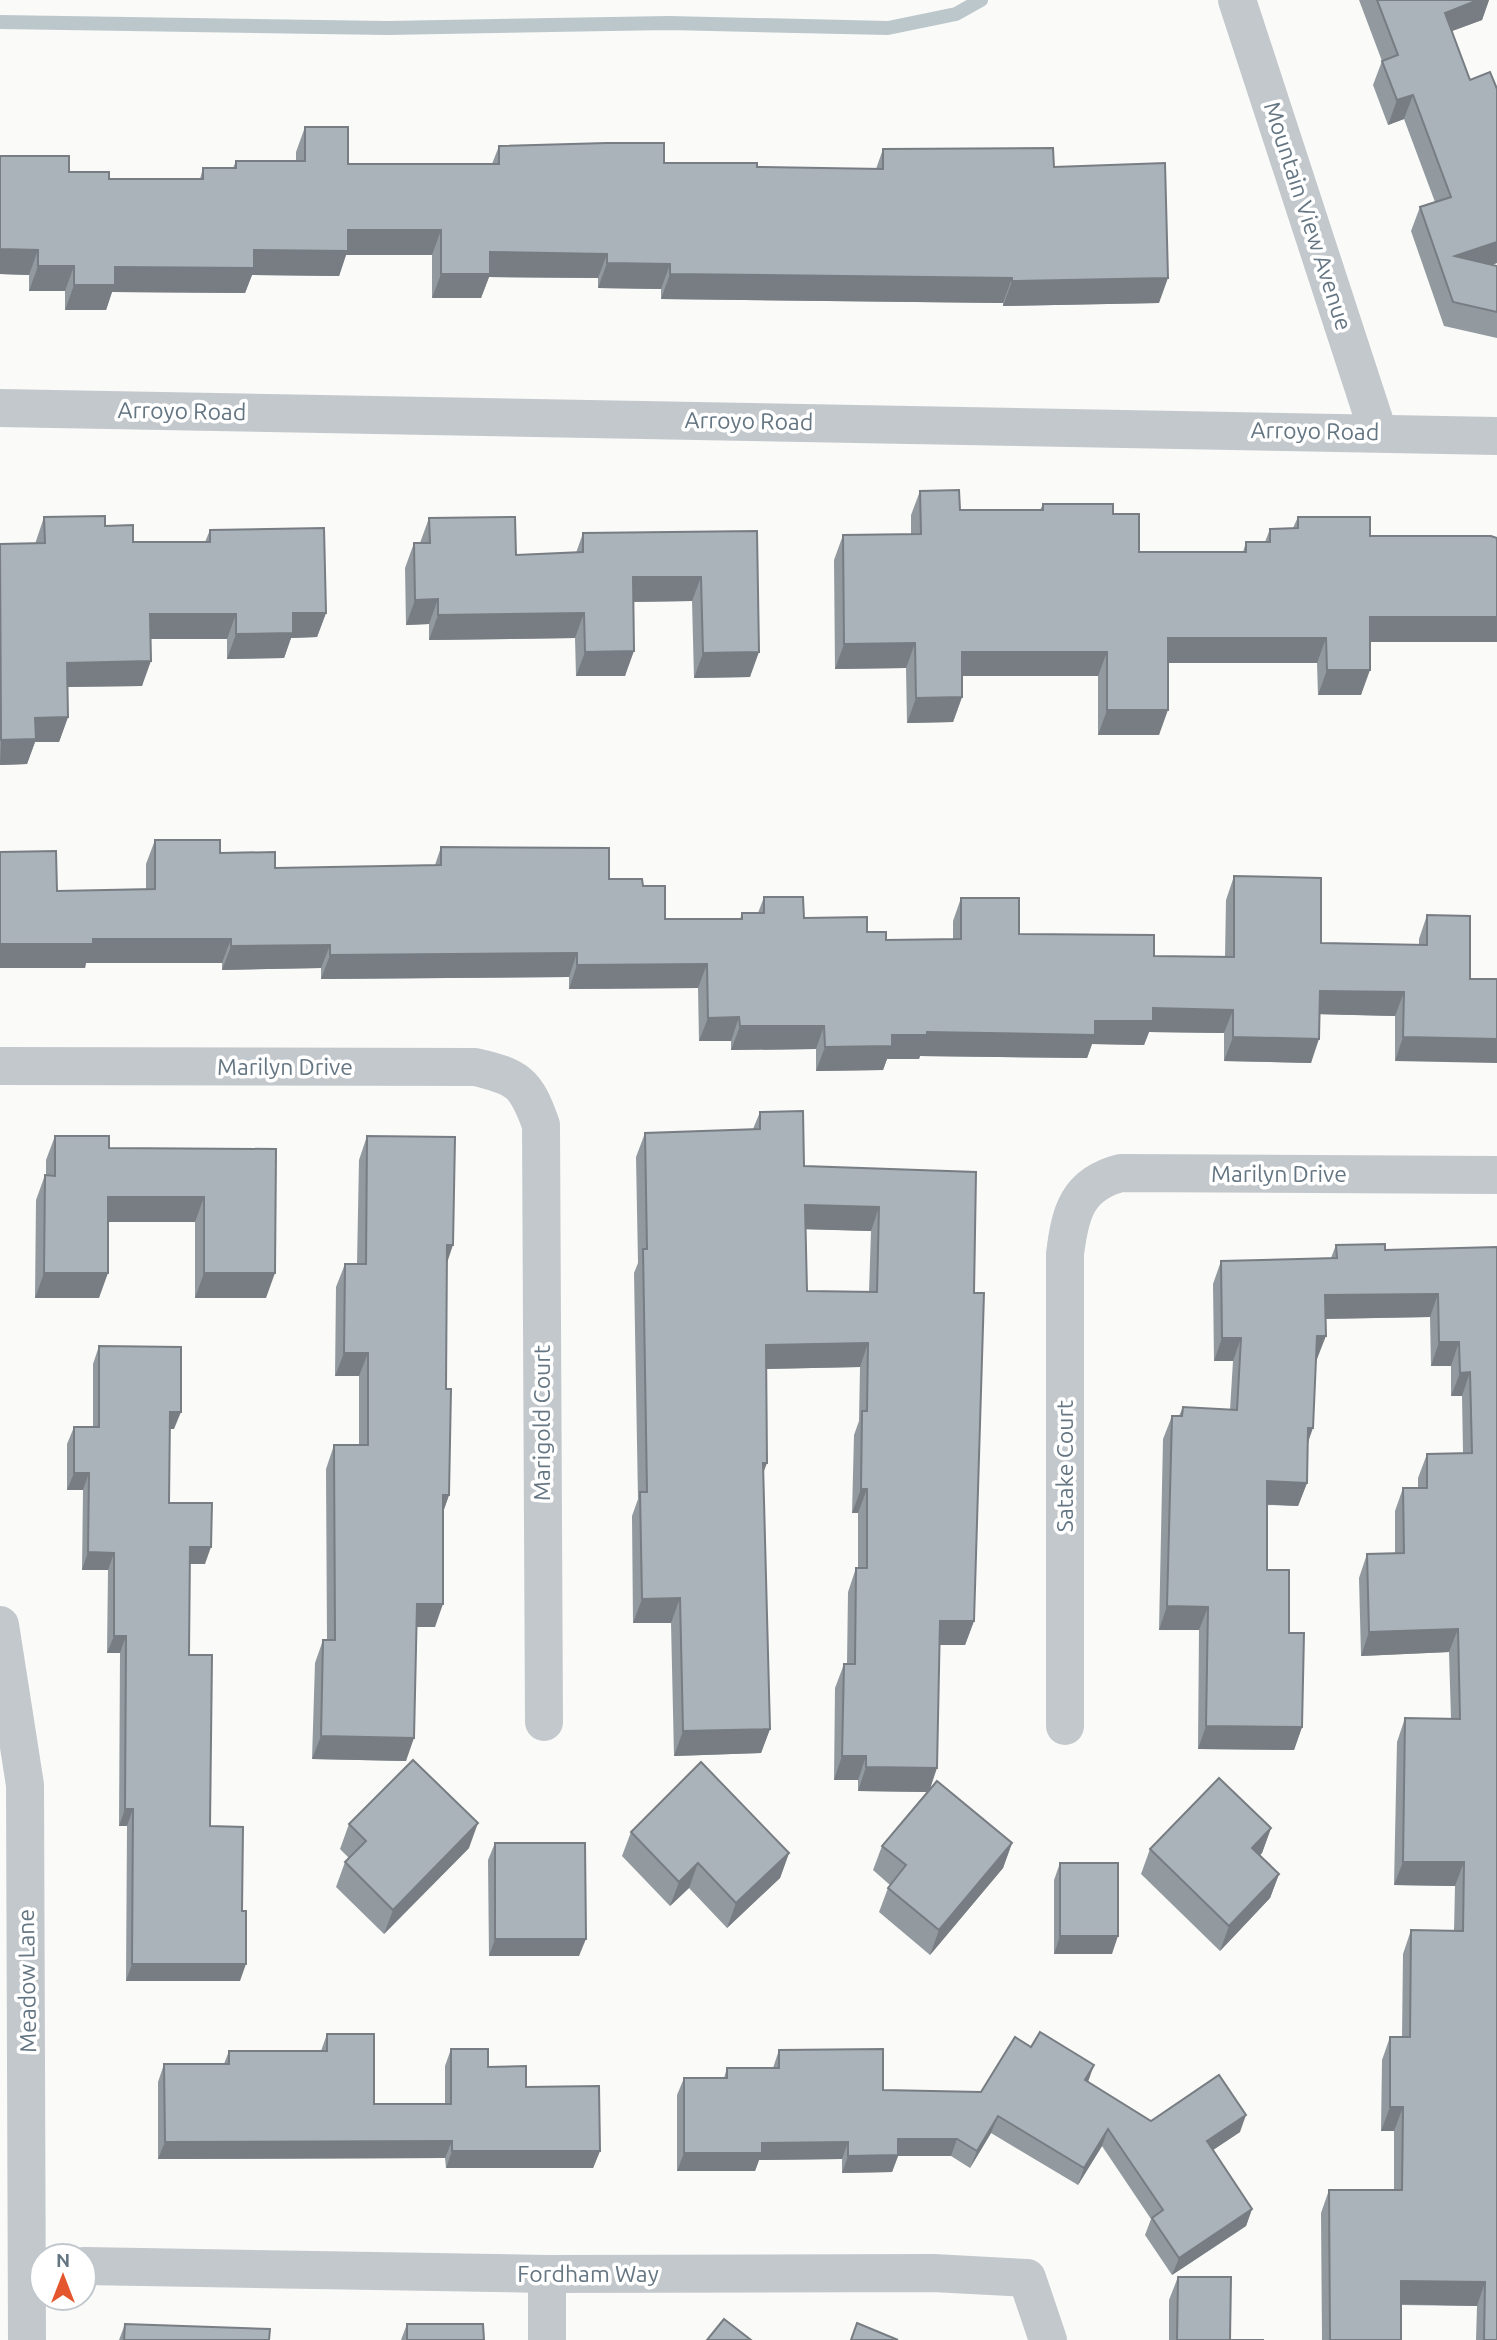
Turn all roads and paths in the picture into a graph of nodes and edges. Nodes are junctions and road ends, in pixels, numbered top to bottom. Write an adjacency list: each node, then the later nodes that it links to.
1 (1237, 0): 3 (street, Mountain View Avenue)
2 (0, 408): 3 (street, Arroyo Road)
3 (1378, 432): 4 (street, Arroyo Road)
4 (1497, 436)
5 (0, 1066): 6 (street, Marilyn Drive)
6 (541, 1125): 10 (street, Marigold Court)
7 (1497, 1175): 8 (street, Marilyn Drive)
8 (1075, 1207): 11 (street, Satake Court)
9 (0, 1625): 12 (street, Meadow Lane)
10 (544, 1722)
11 (1065, 1726)
12 (35, 2242)
13 (98, 2266): 14 (street, Fordham Way)
14 (547, 2274): 17 (street); 18 (street, Fordham Way)
15 (30, 2312): 16 (street, Meadow Lane)
16 (27, 2340)
17 (547, 2340)
18 (1048, 2340)

